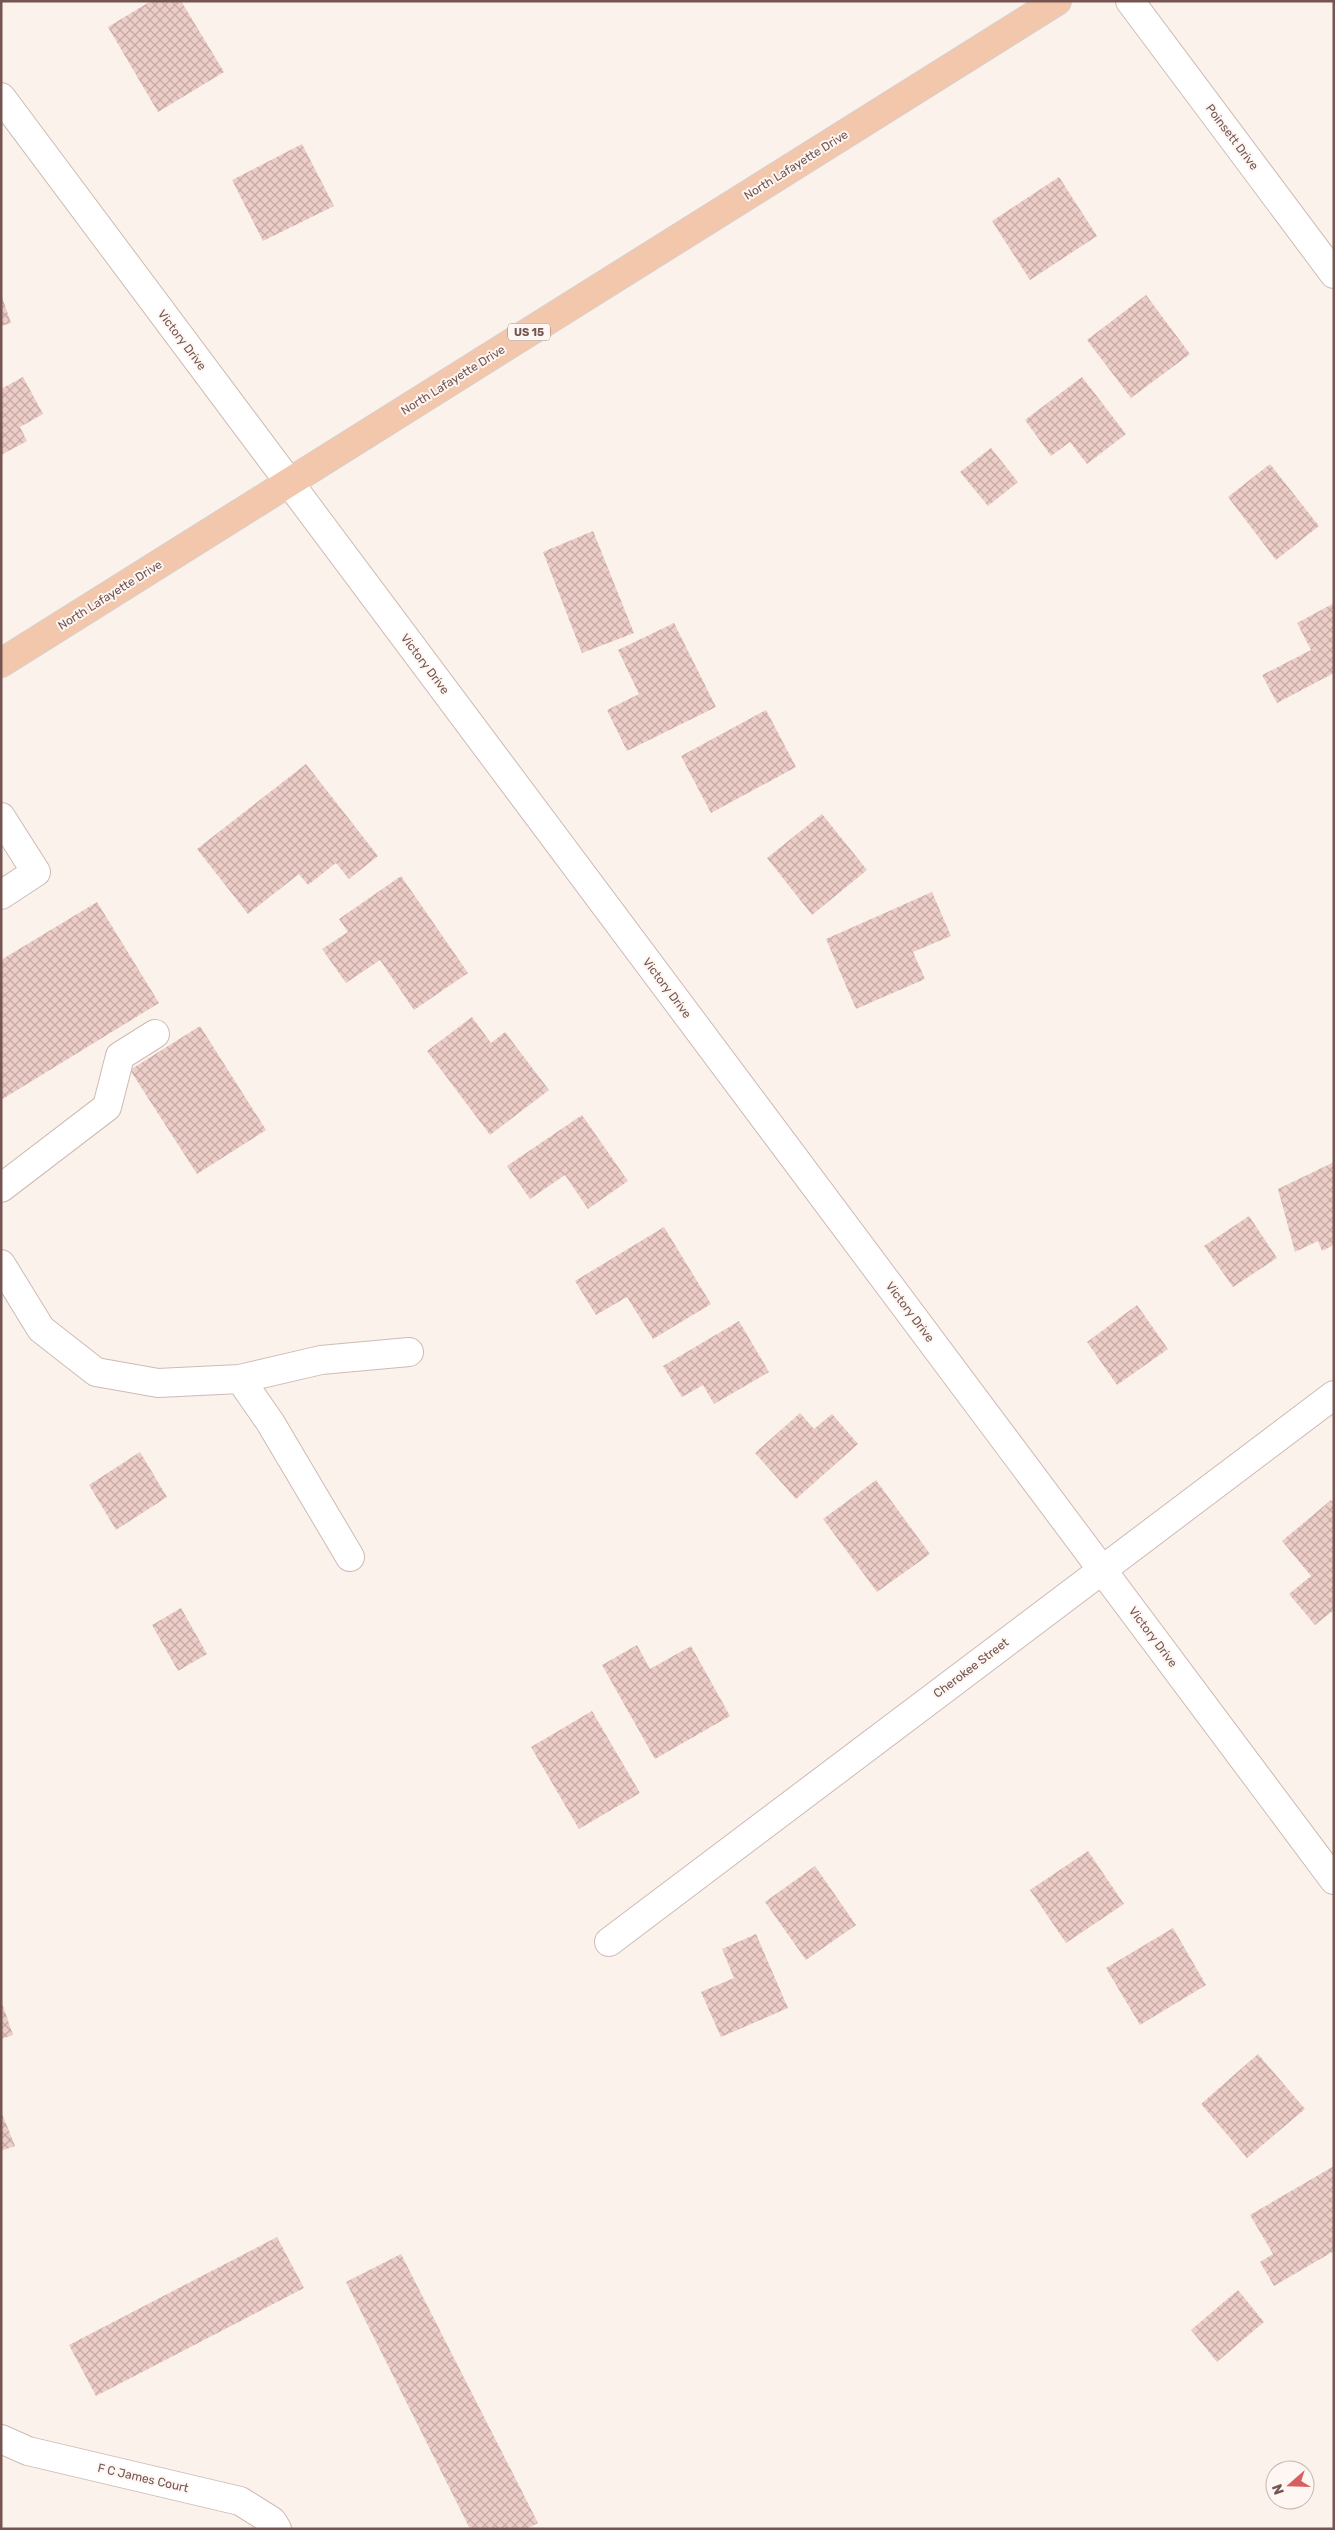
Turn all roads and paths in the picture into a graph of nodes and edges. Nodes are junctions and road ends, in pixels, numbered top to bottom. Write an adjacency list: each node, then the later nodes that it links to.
1 (1057, 1): 5 (main road, North Lafayette Drive / US 15)
2 (1130, 1): 4 (street, Poinsett Drive)
3 (1, 97): 5 (street, Victory Drive)
4 (1334, 274)
5 (289, 482): 6 (main road, North Lafayette Drive / US 15); 16 (street, Victory Drive)
6 (1, 663)
7 (1, 817): 8 (street)
8 (1, 895)
9 (155, 1034): 10 (street)
10 (1, 1188)
11 (1, 1264): 13 (street)
12 (409, 1352): 13 (street)
13 (240, 1379): 15 (street)
14 (1334, 1395): 16 (street, Cherokee Street)
15 (350, 1557)
16 (1102, 1569): 17 (street, Victory Drive); 18 (street, Cherokee Street)
17 (1334, 1880)
18 (609, 1942)
19 (1, 2439): 20 (street, F C James Court)
20 (278, 2529)

